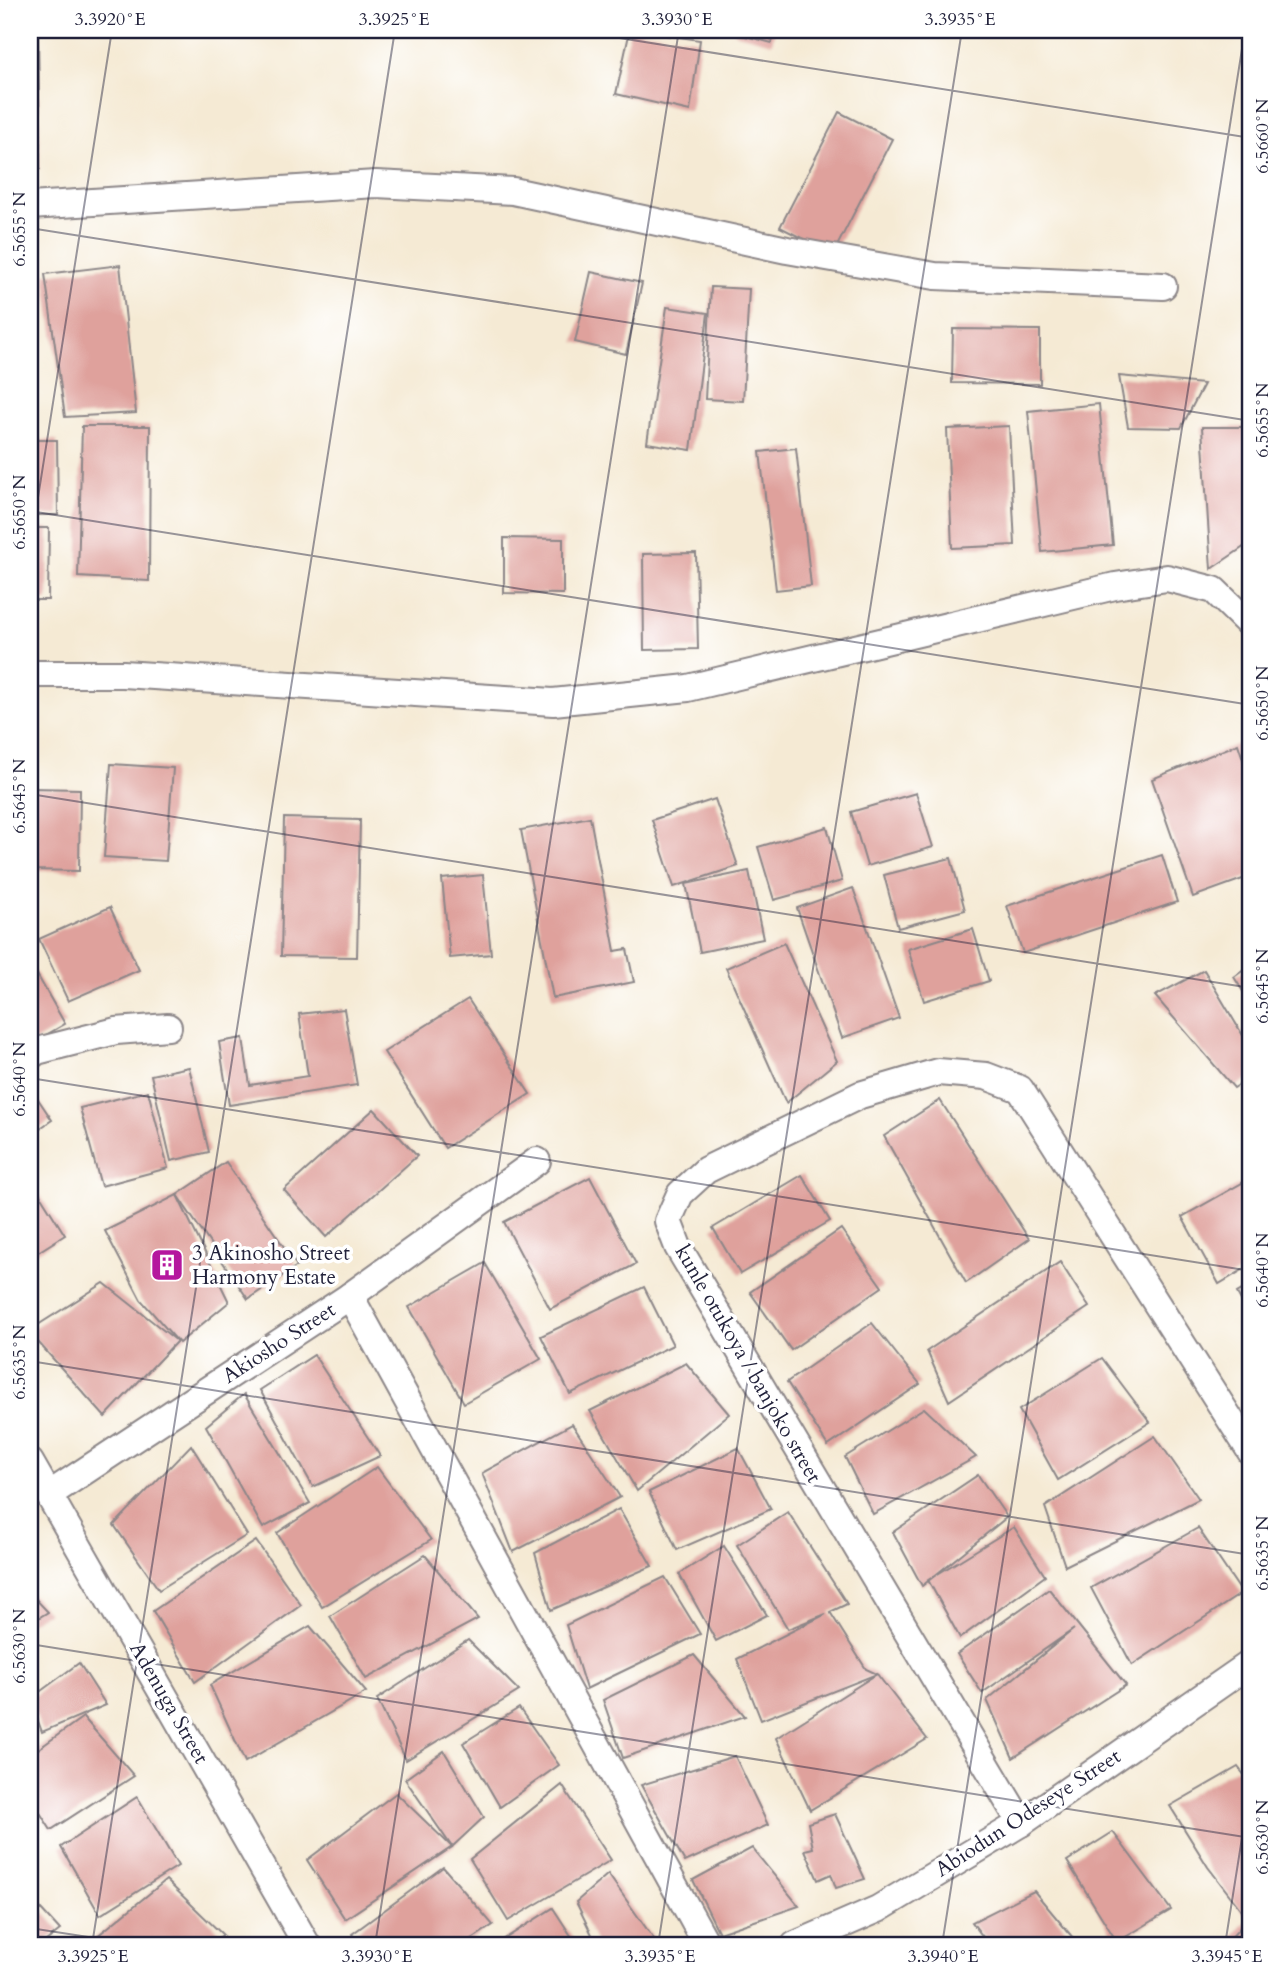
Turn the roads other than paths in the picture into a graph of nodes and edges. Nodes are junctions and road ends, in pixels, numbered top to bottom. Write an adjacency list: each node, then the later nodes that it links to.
1 (30, 205): 2 (street)
2 (1163, 286)
3 (1251, 626): 4 (street)
4 (30, 674)
5 (168, 1027): 6 (street)
6 (30, 1056)
7 (537, 1161): 8 (street, Akiosho Street)
8 (350, 1296): 11 (street, Akiosho Street); 15 (street)
9 (1251, 1452): 13 (street, kunle otukoya / banjoko street)
10 (30, 1462): 11 (street, Adenuga Street)
11 (50, 1494): 14 (street, Adenuga Street)
12 (1251, 1663): 13 (street, Abiodun Odeseye Street)
13 (1021, 1823): 16 (street, Abiodun Odeseye Street)
14 (307, 1945)
15 (707, 1945)
16 (795, 1945)

